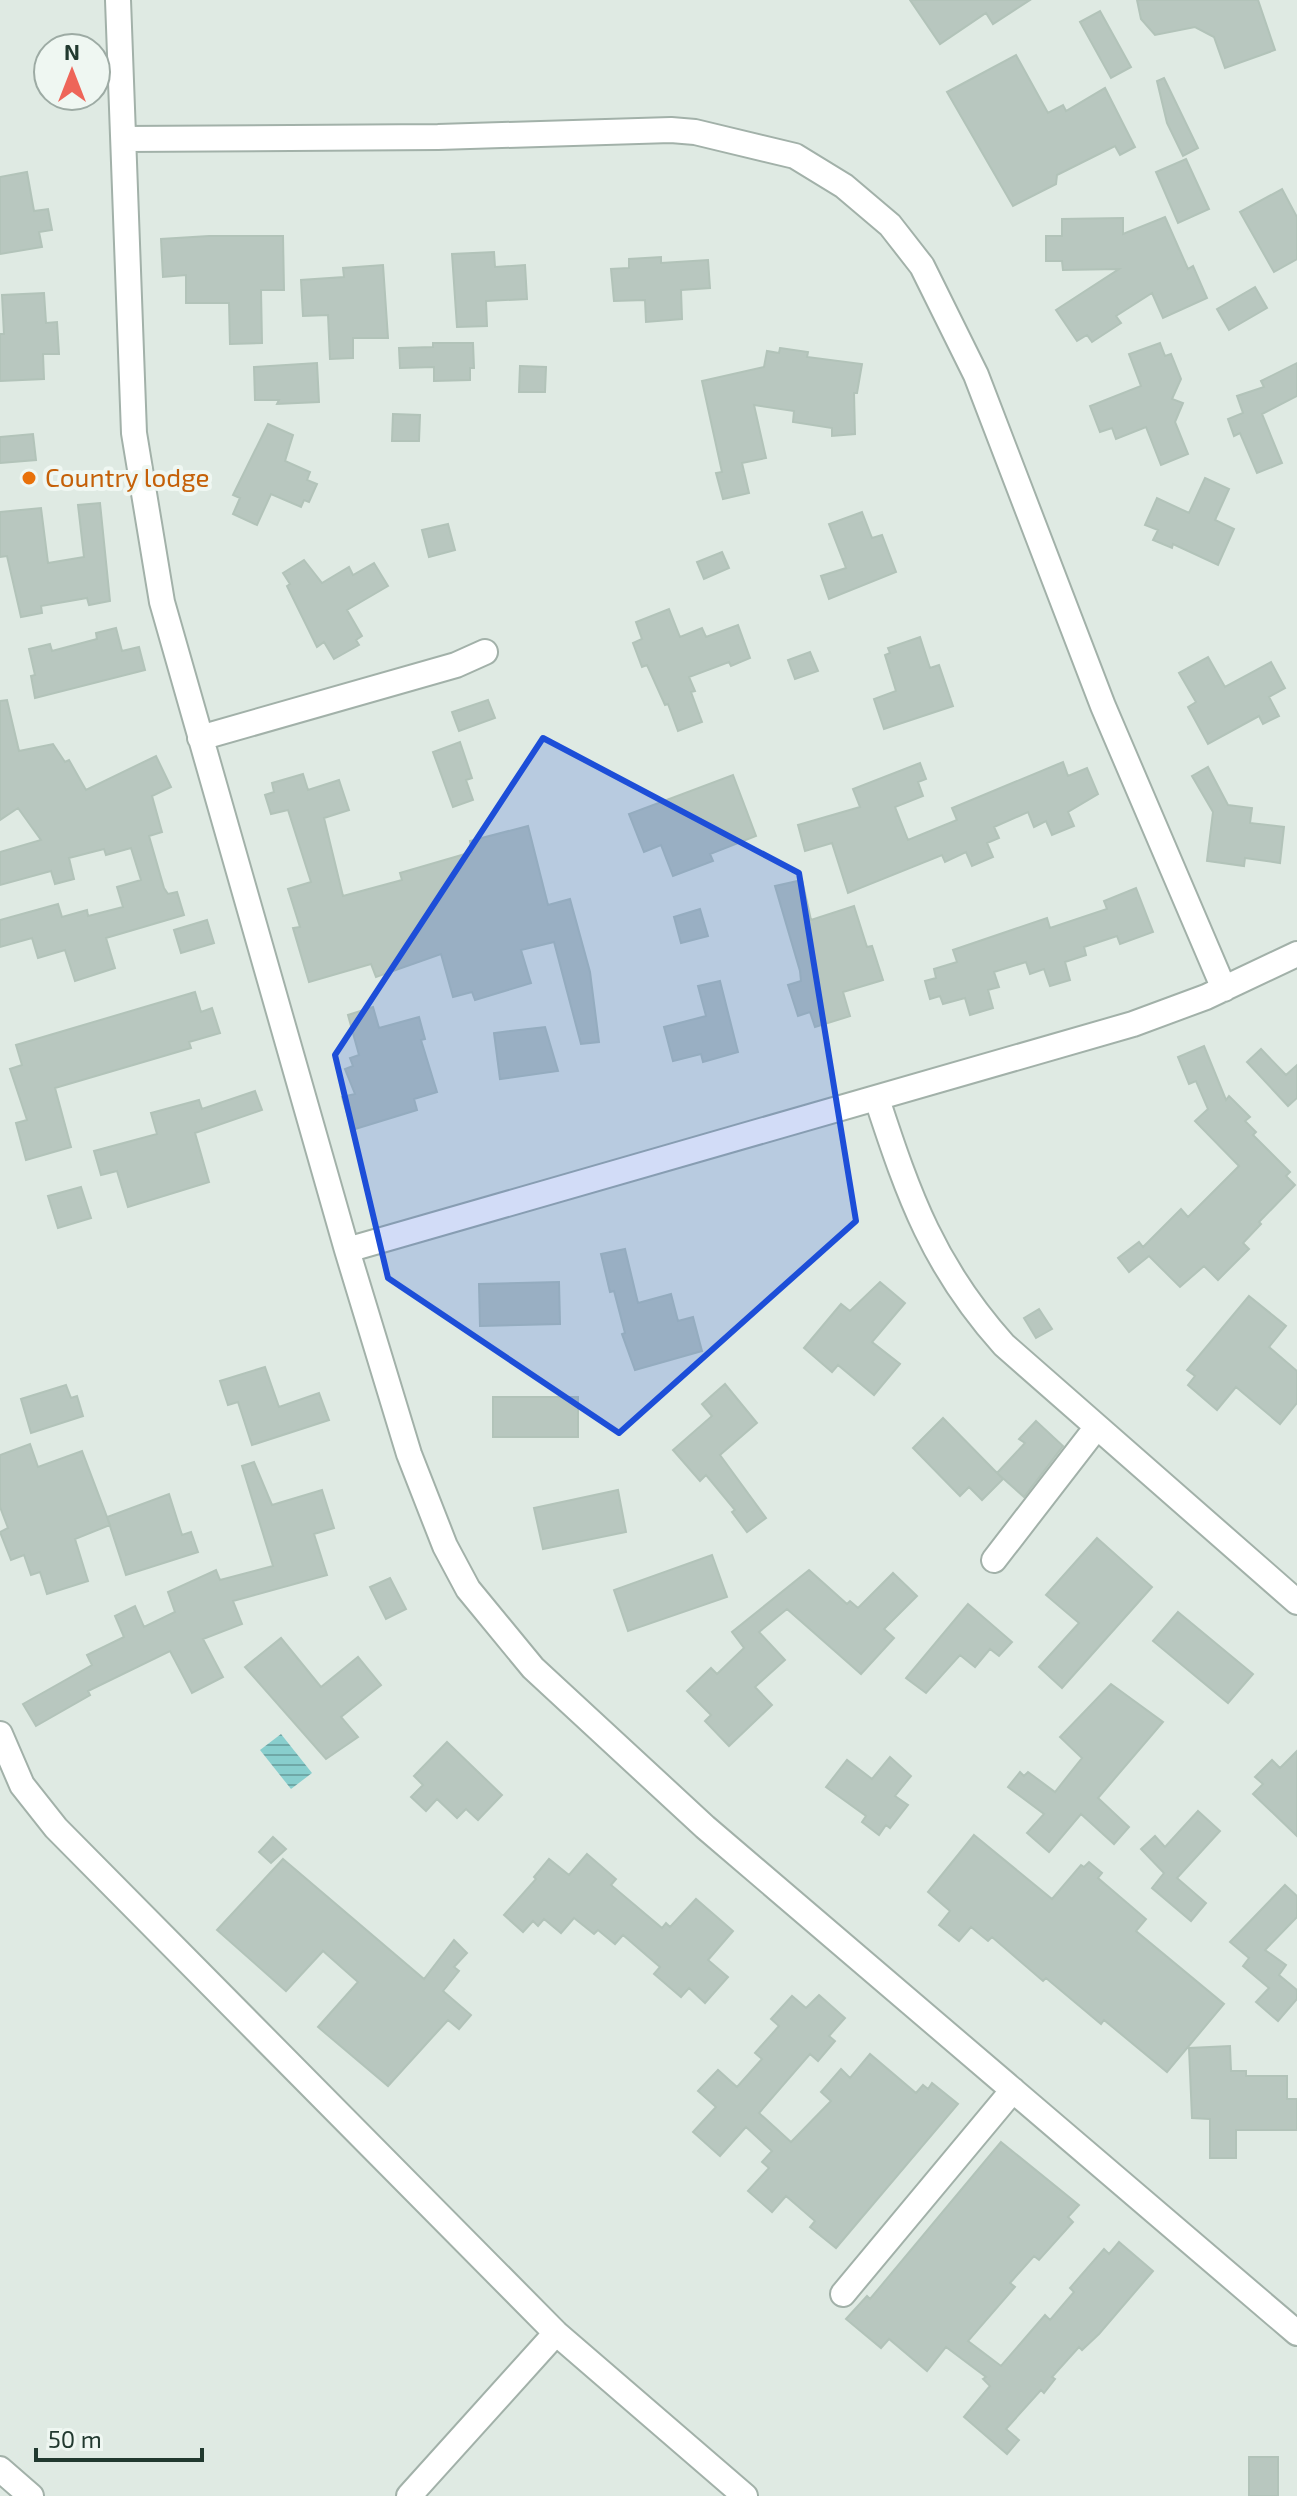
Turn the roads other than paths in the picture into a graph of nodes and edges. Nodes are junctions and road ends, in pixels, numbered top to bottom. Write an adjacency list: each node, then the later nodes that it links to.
1 (118, 0): 2 (street)
2 (124, 139): 4 (street); 6 (street)
3 (485, 652): 4 (street)
4 (200, 738): 8 (street)
5 (1297, 954): 6 (street)
6 (1224, 989): 7 (street)
7 (877, 1099): 8 (street); 9 (street)
8 (347, 1250): 13 (street)
9 (1096, 1428): 10 (street); 11 (street)
10 (994, 1560)
11 (1297, 1602)
12 (0, 1734): 15 (street)
13 (1013, 2090): 14 (street); 16 (street)
14 (843, 2294)
15 (556, 2333): 19 (street); 20 (street)
16 (1297, 2333)
17 (0, 2469): 18 (street)
18 (31, 2496)
19 (409, 2496)
20 (745, 2496)

